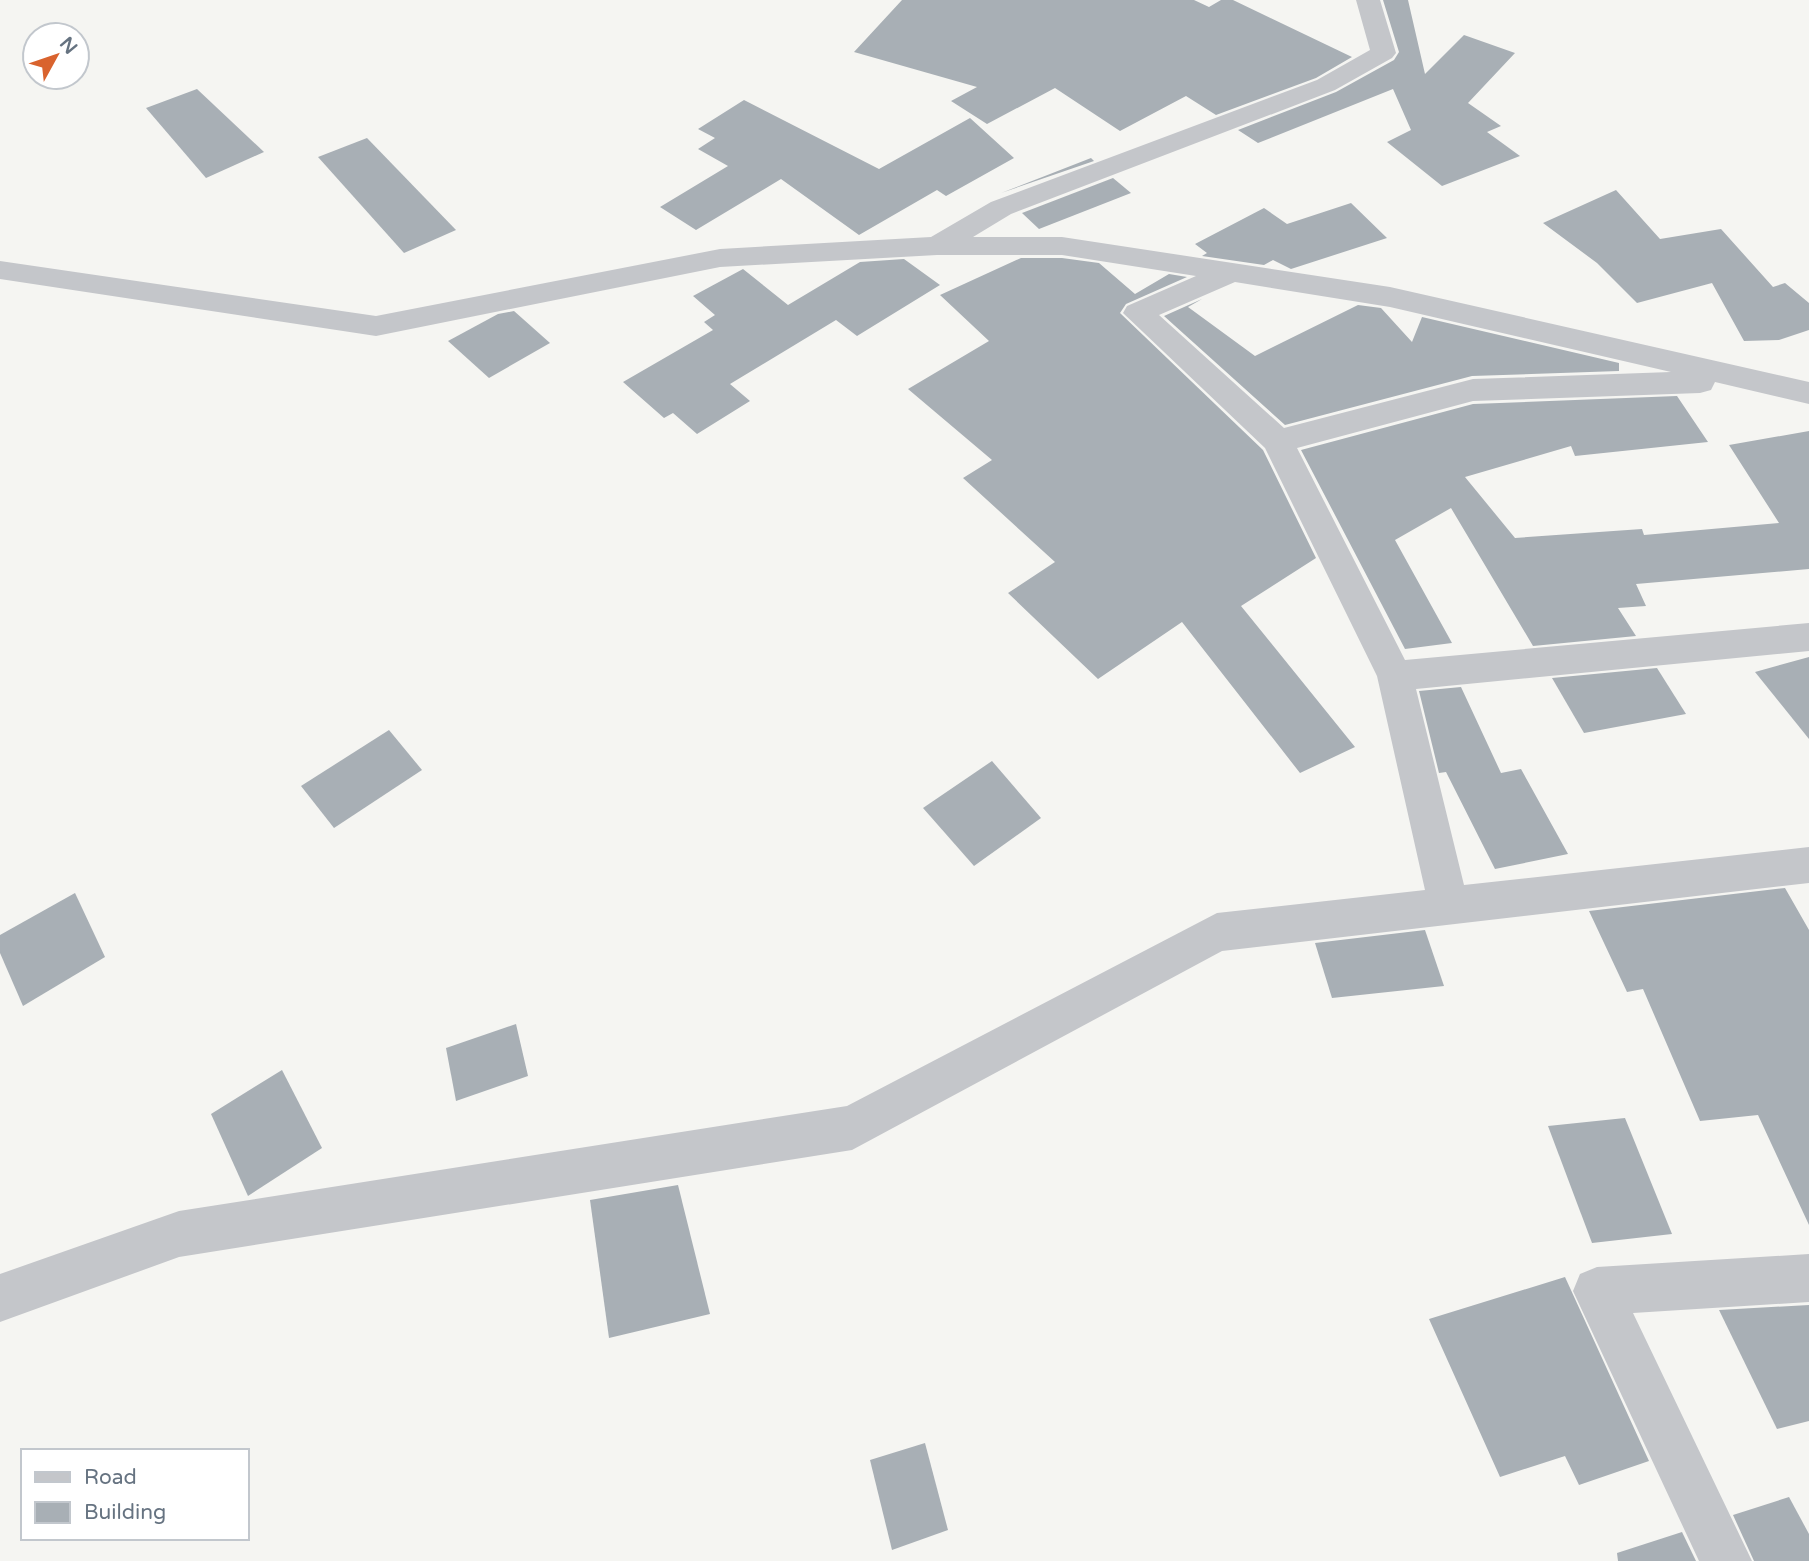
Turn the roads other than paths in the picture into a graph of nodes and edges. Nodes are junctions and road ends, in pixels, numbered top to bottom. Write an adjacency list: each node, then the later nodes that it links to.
1 (1367, 0): 2 (street)
2 (937, 246): 3 (street); 4 (street)
3 (0, 270)
4 (1235, 271): 5 (street); 7 (street)
5 (1750, 380): 6 (street); 7 (street)
6 (1809, 393)
7 (1278, 440): 9 (street)
8 (1809, 637): 9 (street)
9 (1395, 676): 11 (street)
10 (1809, 865): 11 (street)
11 (1449, 906): 13 (street)
12 (1809, 1278): 14 (street)
13 (0, 1298)
14 (1726, 1561)

